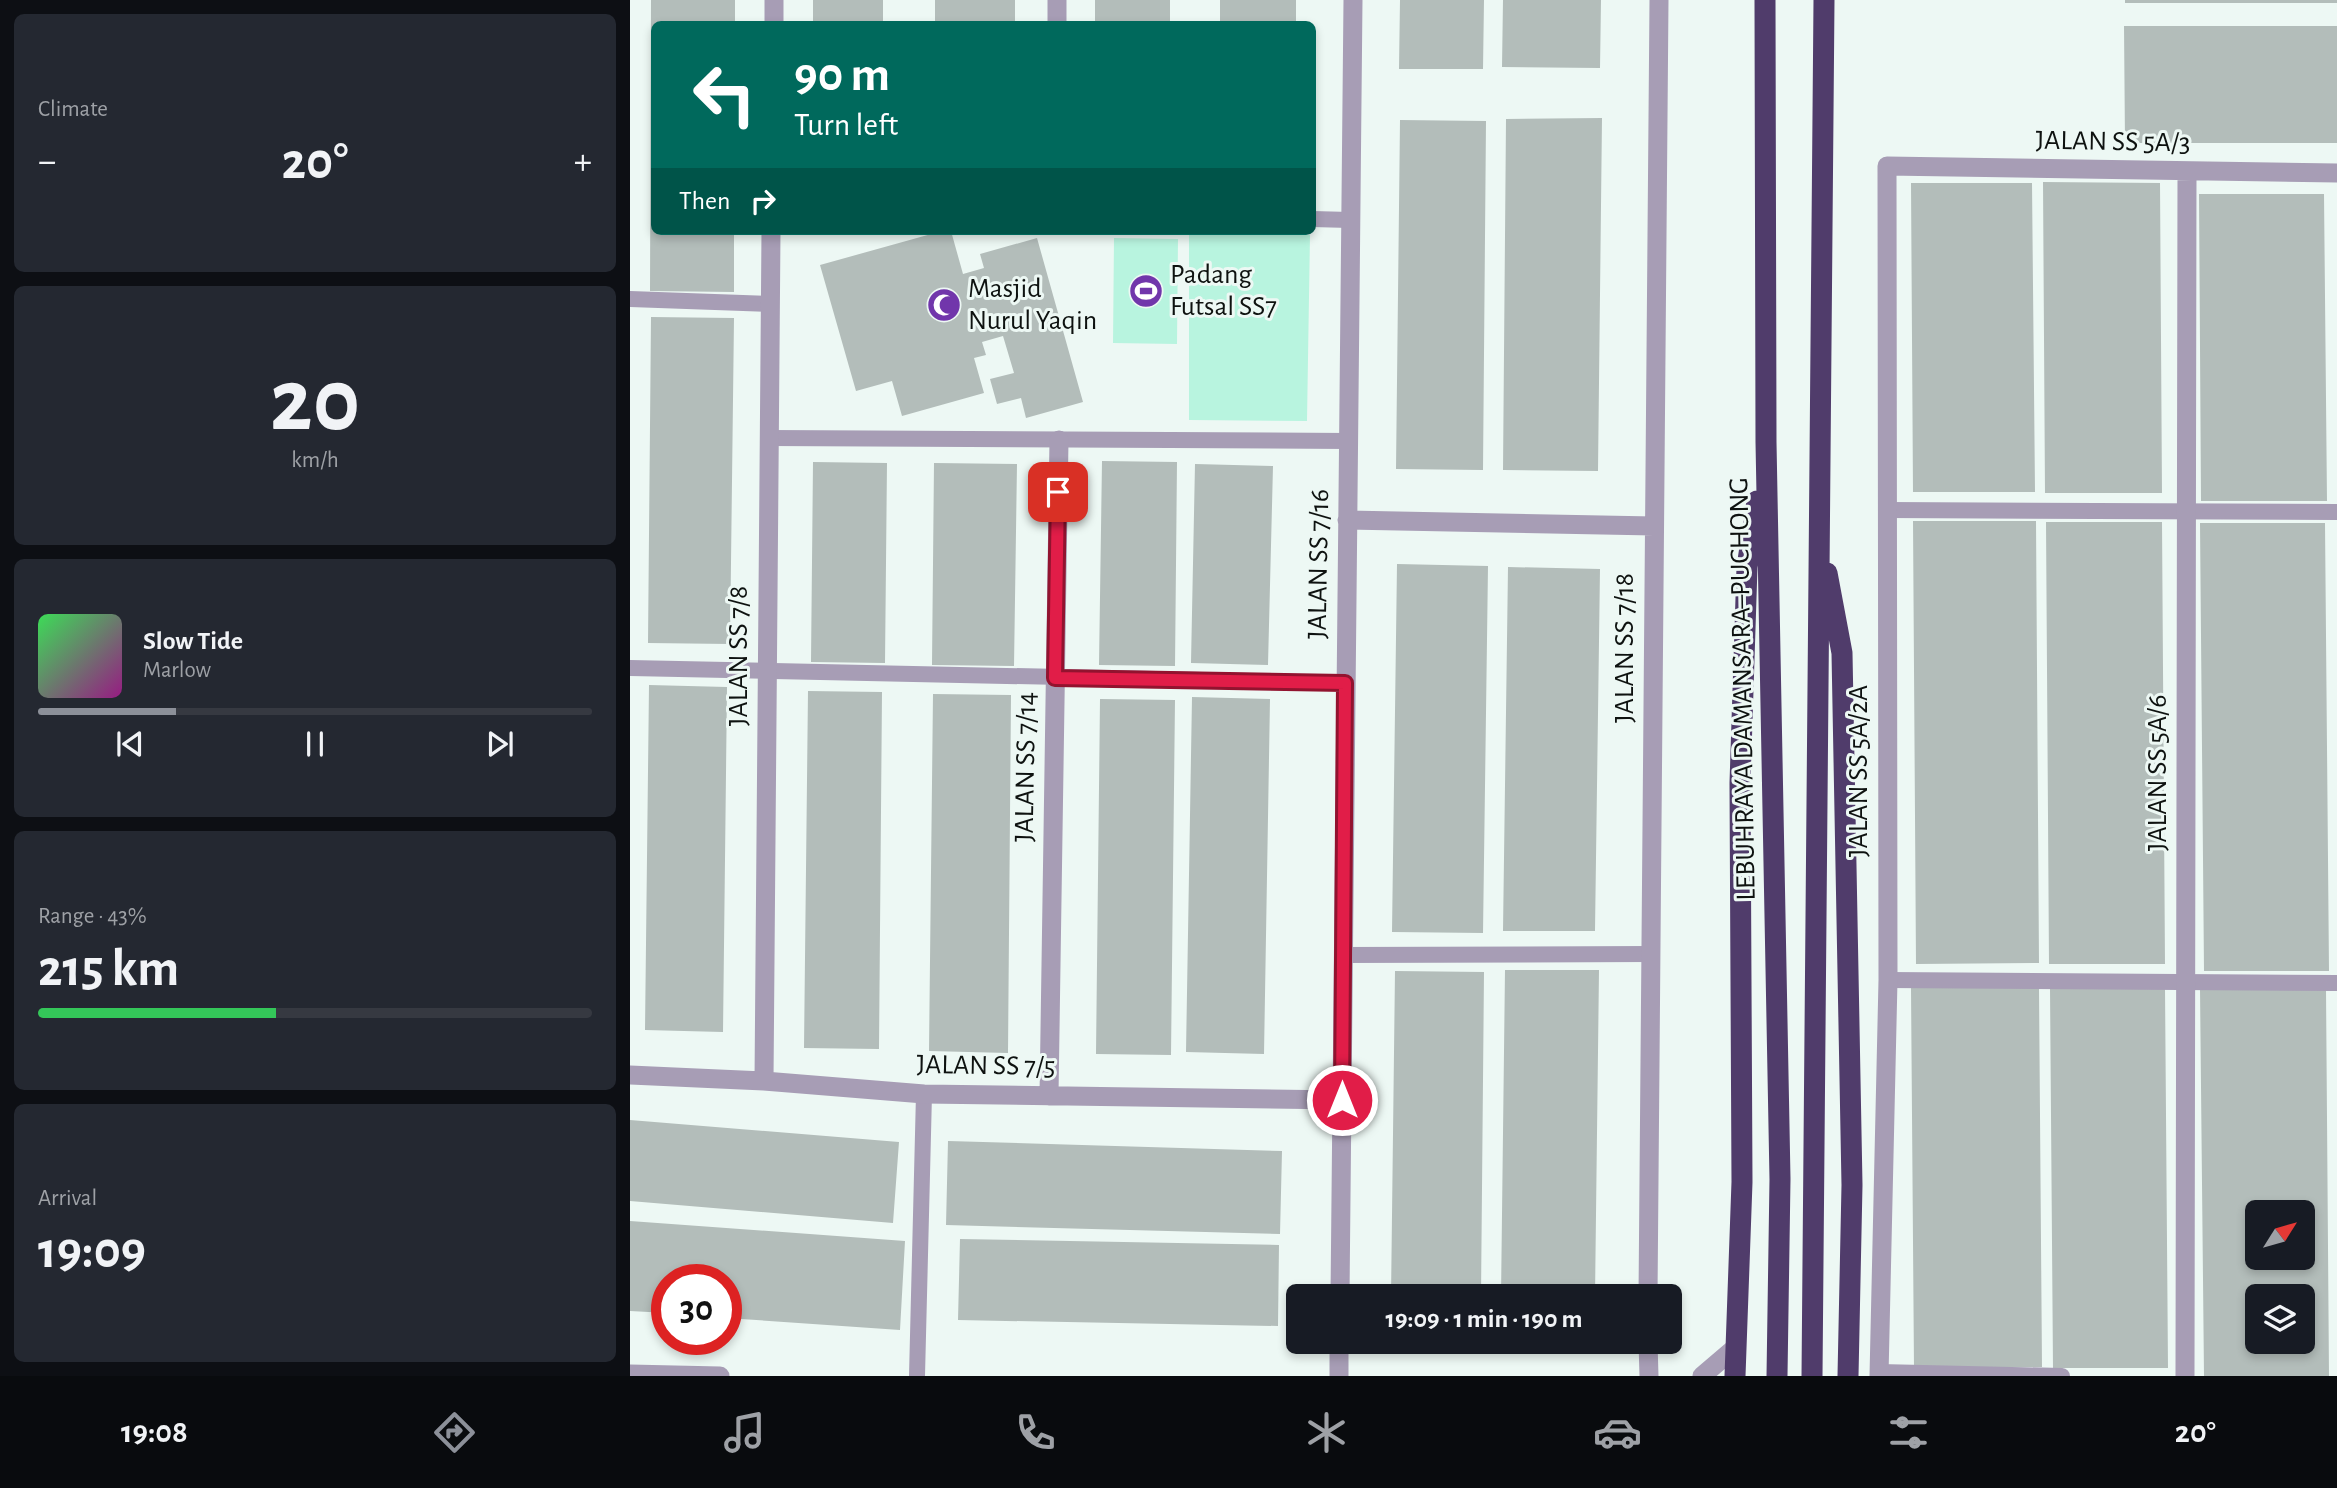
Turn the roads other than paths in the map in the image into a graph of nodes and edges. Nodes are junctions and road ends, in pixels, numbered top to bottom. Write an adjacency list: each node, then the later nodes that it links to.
1 (774, 0): 7 (street)
2 (1057, 0): 8 (street)
3 (1353, 0): 13 (street, JALAN SS 7/16)
4 (1659, 0): 25 (street, JALAN SS 7/18)
5 (1765, 0): 20 (highway, LEBUHRAYA DAMANSARA–PUCHONG)
6 (1824, 0): 26 (highway)
7 (774, 21)
8 (1056, 21)
9 (1887, 166): 10 (street, JALAN SS 5A/3); 21 (street, JALAN SS 5A/2A)
10 (2187, 171): 11 (street, JALAN SS 5A/3); 22 (street, JALAN SS 5A/6)
11 (2337, 173)
12 (1316, 219): 13 (lane)
13 (1350, 220): 19 (street, JALAN SS 7/16)
14 (771, 235): 16 (street, JALAN SS 7/8)
15 (630, 299): 16 (lane)
16 (771, 304): 17 (street, JALAN SS 7/8)
17 (769, 438): 18 (lane); 28 (street, JALAN SS 7/8)
18 (1059, 440): 19 (lane); 29 (street, JALAN SS 7/14)
19 (1349, 441): 24 (street, JALAN SS 7/16)
20 (1766, 442): 43 (highway); 54 (highway, LEBUHRAYA DAMANSARA–PUCHONG)
21 (1887, 510): 22 (lane); 33 (street, JALAN SS 5A/2A)
22 (2185, 510): 23 (lane); 34 (street, JALAN SS 5A/6)
23 (2337, 512)
24 (1348, 520): 25 (street); 30 (street, JALAN SS 7/16)
25 (1654, 526): 31 (street, JALAN SS 7/18)
26 (1818, 527): 55 (highway); 56 (highway)
27 (630, 668): 28 (lane)
28 (768, 671): 29 (lane); 37 (street, JALAN SS 7/8)
29 (1055, 678): 30 (lane); 39 (street, JALAN SS 7/14)
30 (1345, 683): 32 (street, JALAN SS 7/16)
31 (1651, 954): 32 (lane); 42 (street, JALAN SS 7/18)
32 (1342, 956): 40 (street, JALAN SS 7/16)
33 (1888, 980): 34 (lane); 47 (street, JALAN SS 5A/2A)
34 (2186, 982): 35 (lane); 58 (street, JALAN SS 5A/6)
35 (2337, 983)
36 (630, 1075): 37 (street, JALAN SS 7/5)
37 (764, 1081): 38 (street, JALAN SS 7/5)
38 (925, 1094): 39 (street, JALAN SS 7/5); 49 (lane)
39 (1049, 1096): 40 (street, JALAN SS 7/5)
40 (1342, 1100): 41 (street, JALAN SS 7/16)
41 (1340, 1284)
42 (1648, 1284)
43 (1736, 1347): 52 (street); 53 (highway)
44 (1339, 1354): 50 (street)
45 (1648, 1354): 51 (street)
46 (630, 1374): 48 (street)
47 (1880, 1374): 57 (lane)
48 (720, 1376)
49 (917, 1376)
50 (1339, 1376)
51 (1649, 1376)
52 (1702, 1376)
53 (1735, 1376)
54 (1777, 1376)
55 (1812, 1376)
56 (1848, 1376)
57 (2062, 1376)
58 (2185, 1376)

